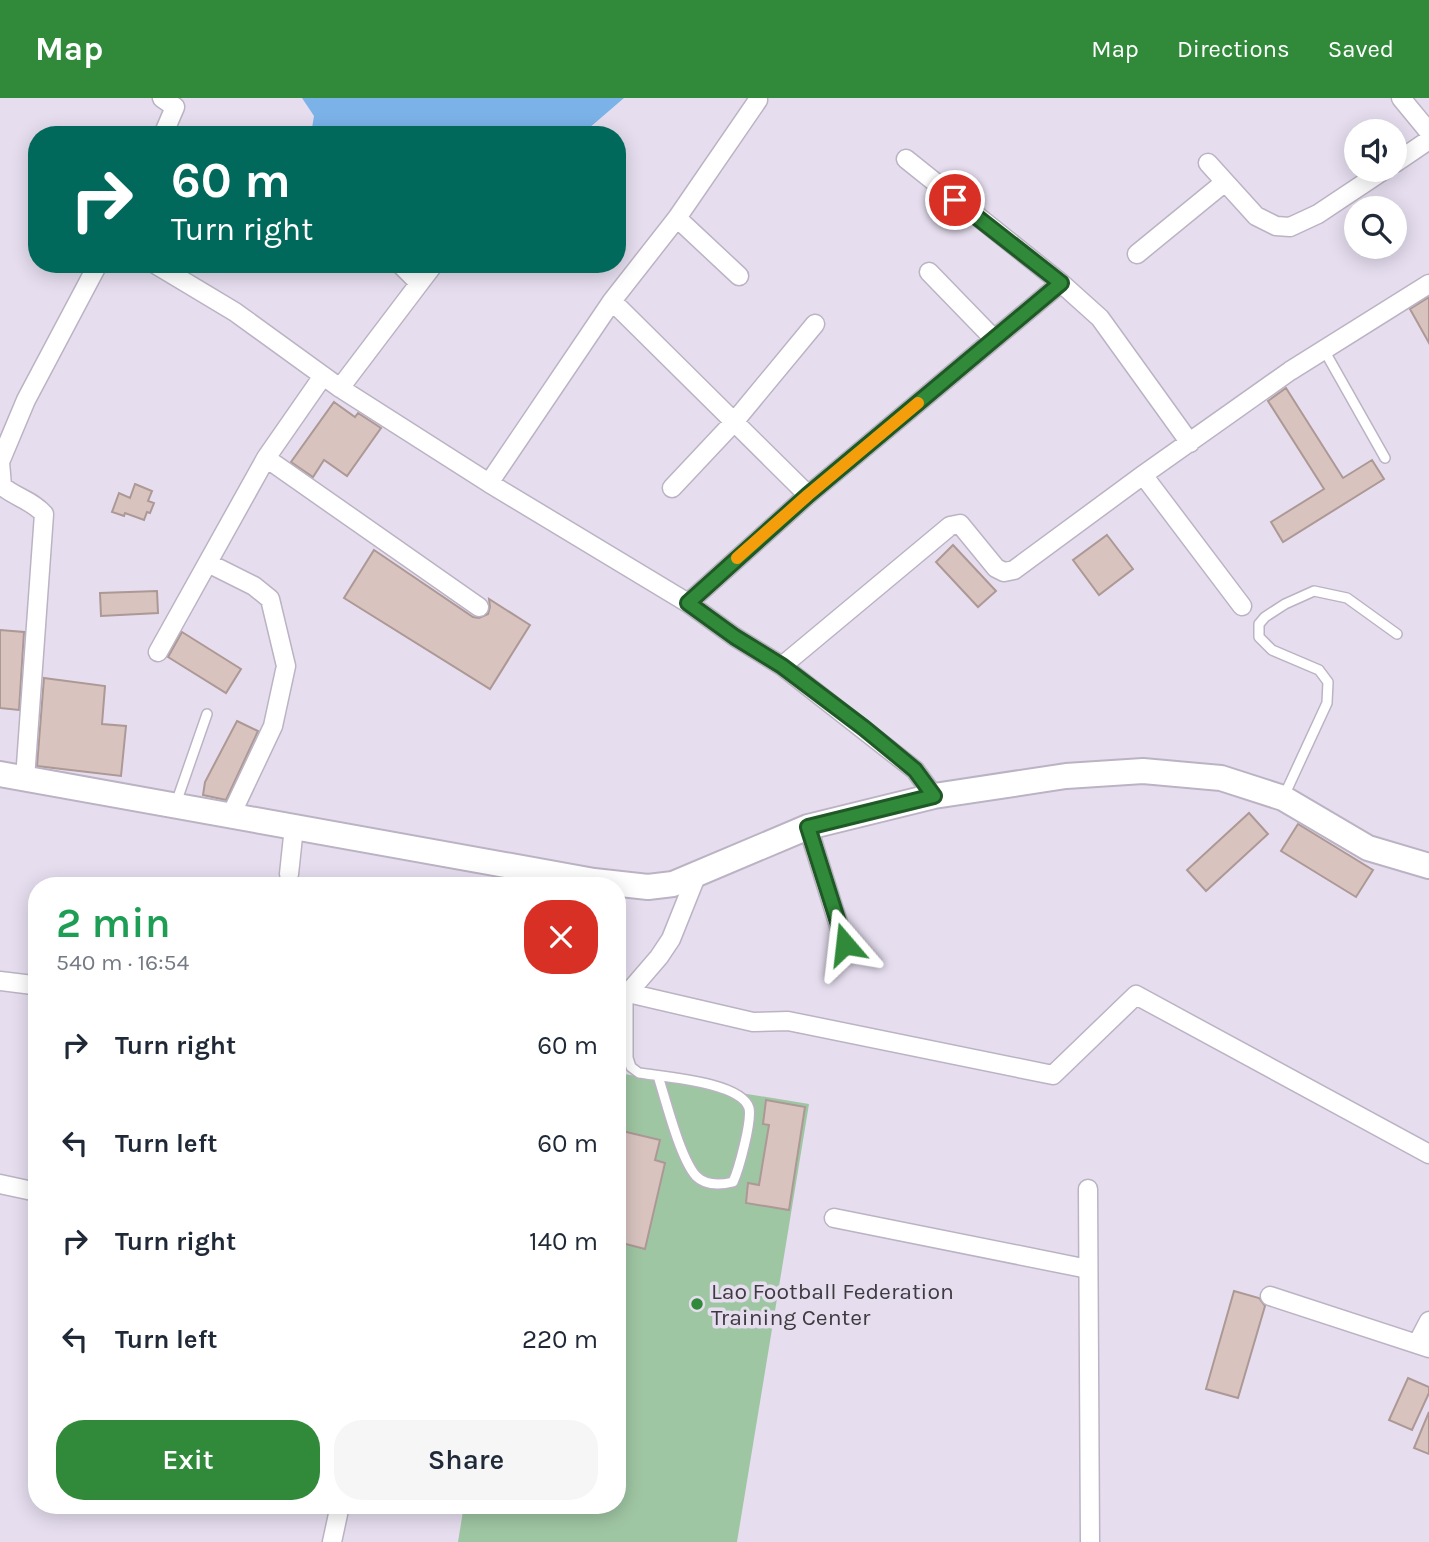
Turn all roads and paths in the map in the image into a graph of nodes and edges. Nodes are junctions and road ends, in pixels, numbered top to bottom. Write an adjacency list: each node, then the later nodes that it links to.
1 (162, 98): 4 (street)
2 (1401, 98): 5 (street)
3 (758, 100): 12 (street)
4 (167, 126)
5 (1429, 132)
6 (1429, 140): 7 (street)
7 (1407, 155)
8 (906, 159): 20 (street)
9 (1208, 163): 10 (street)
10 (1225, 182): 11 (street); 13 (street)
11 (1366, 182)
12 (677, 218): 19 (street); 23 (street)
13 (1137, 254)
14 (929, 272): 25 (street)
15 (92, 273): 46 (street)
16 (170, 273): 27 (street)
17 (409, 273): 21 (street)
18 (427, 273): 21 (street)
19 (739, 276)
20 (1061, 283): 25 (street); 30 (street)
21 (419, 284): 28 (street)
22 (1429, 284): 26 (street)
23 (612, 301): 29 (street); 34 (street)
24 (815, 324): 29 (street)
25 (994, 340): 36 (street)
26 (1324, 350): 30 (street); 32 (lane)
27 (323, 376): 28 (street); 31 (street)
28 (340, 388): 34 (street)
29 (733, 422): 35 (street); 36 (street)
30 (1190, 443): 33 (street)
31 (266, 458): 37 (street); 40 (street)
32 (1385, 458)
33 (1143, 475): 39 (street); 43 (street)
34 (489, 483): 38 (street)
35 (672, 488)
36 (808, 495): 38 (street)
37 (208, 563): 42 (street); 50 (street)
38 (688, 603): 43 (street)
39 (1242, 606)
40 (479, 607)
41 (1397, 634): 48 (lane)
42 (158, 652)
43 (782, 666): 47 (street)
44 (207, 714): 49 (lane)
45 (0, 775): 46 (street)
46 (25, 779): 49 (street)
47 (934, 796): 48 (street); 52 (street)
48 (1283, 797): 53 (street)
49 (176, 805): 50 (street)
50 (231, 815): 51 (street)
51 (295, 827): 54 (street); 56 (street)
52 (808, 827): 55 (street); 58 (street)
53 (1429, 866)
54 (289, 874)
55 (697, 874): 57 (street); 61 (street)
56 (572, 877)
57 (626, 885)
58 (845, 944)
59 (0, 981): 60 (street)
60 (28, 984)
61 (626, 989)
62 (626, 993): 65 (street)
63 (626, 1032): 64 (lane)
64 (658, 1076): 64 (lane)
65 (1429, 1154)
66 (0, 1184): 68 (street)
67 (1088, 1189): 70 (street)
68 (28, 1190)
69 (834, 1218): 70 (street)
70 (1088, 1269): 76 (street)
71 (1270, 1296): 73 (street)
72 (1429, 1321): 73 (street)
73 (1423, 1346)
74 (338, 1514): 75 (street)
75 (332, 1542)
76 (1090, 1542)

